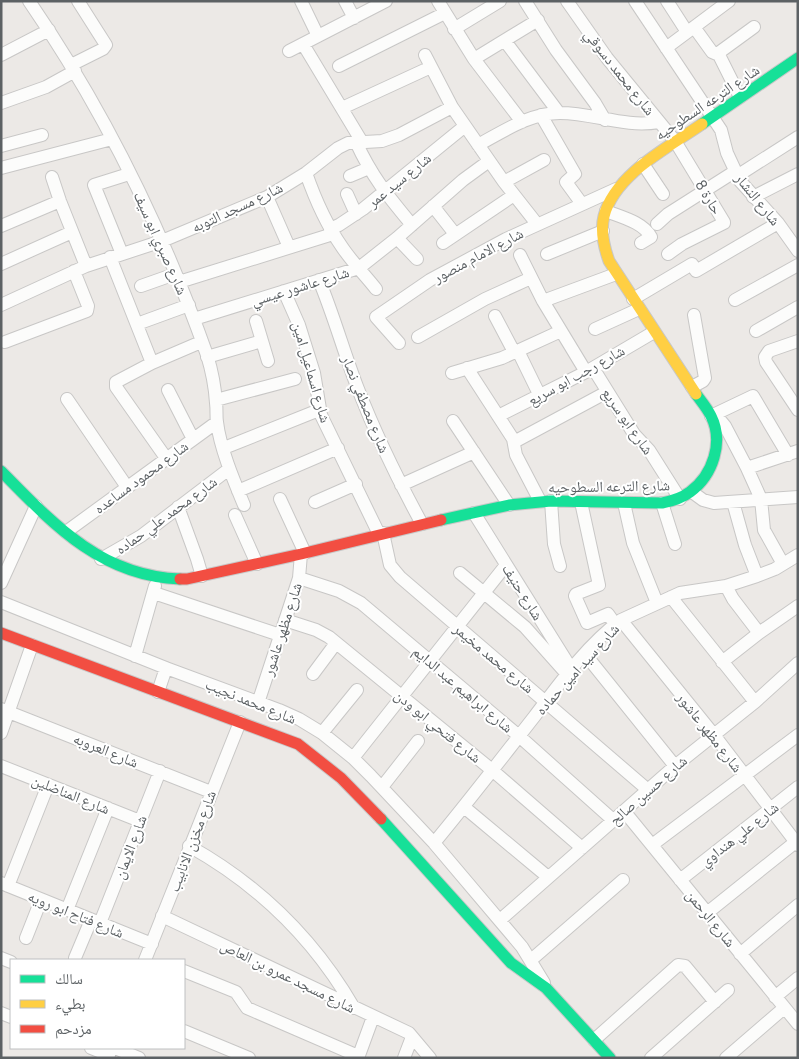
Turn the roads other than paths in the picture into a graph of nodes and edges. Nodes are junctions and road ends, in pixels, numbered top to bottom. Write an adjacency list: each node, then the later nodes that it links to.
1 (29, 1): 19 (street, شارع صبري ابو سيف)
2 (78, 1): 32 (street)
3 (302, 1): 20 (street)
4 (345, 1): 14 (street)
5 (386, 1): 14 (street)
6 (500, 1): 17 (street)
7 (525, 1): 15 (street)
8 (567, 1): 42 (street, شارع محمد دسوقي)
9 (635, 1): 23 (street, شارع النشار)
10 (667, 1): 18 (street)
11 (729, 1): 13 (street)
12 (441, 7): 17 (street); 30 (street)
13 (710, 7): 18 (street)
14 (354, 18): 20 (street)
15 (538, 20): 21 (street); 40 (street)
16 (754, 27): 25 (street)
17 (454, 29): 29 (street)
18 (690, 29): 23 (street); 25 (street)
19 (49, 30): 26 (street); 32 (street, شارع صبري ابو سيف)
20 (318, 36): 22 (street)
21 (505, 41): 29 (street); 37 (street)
22 (303, 44): 24 (street); 36 (street)
23 (666, 48): 39 (street, شارع النشار)
24 (289, 51)
25 (717, 54): 33 (street)
26 (1, 55)
27 (425, 55): 31 (street)
28 (798, 58): 33 (street, شارع الترعه السطوحيه)
29 (474, 59): 41 (street)
30 (339, 66)
31 (431, 67): 35 (street); 36 (street)
32 (73, 68): 34 (street); 46 (street, شارع صبري ابو سيف)
33 (740, 97): 39 (street, شارع الترعه السطوحيه)
34 (1, 103)
35 (452, 107): 43 (street); 48 (street, شارع مسجد التوبه)
36 (342, 108): 48 (street)
37 (559, 113): 38 (street); 40 (street)
38 (541, 115): 41 (street); 72 (street)
39 (712, 116): 47 (street, شارع الترعه السطوحيه); 58 (street, شارع النشار)
40 (605, 120): 42 (street)
41 (522, 122): 49 (street)
42 (659, 122): 47 (street, شارع محمد دسوقي)
43 (465, 126): 49 (street); 65 (street, شارع سيد عمر)
44 (42, 135): 50 (street)
45 (798, 137): 58 (street)
46 (112, 139): 54 (street); 57 (street, شارع صبري ابو سيف)
47 (675, 141): 53 (street, شارع الترعه السطوحيه); 64 (street, حارة 8)
48 (359, 142): 55 (street); 56 (street, شارع مسجد التوبه)
49 (478, 145): 52 (street)
50 (1, 146)
51 (544, 160): 62 (street)
52 (489, 161): 62 (street); 73 (street, شارع عاشور عيسي)
53 (643, 164): 63 (street, شارع الترعه السطوحيه); 67 (street)
54 (1, 168)
55 (369, 168): 59 (street); 65 (street)
56 (306, 173): 69 (street, شارع مسجد التوبه); 81 (street)
57 (129, 174): 86 (street, شارع صبري ابو سيف); 93 (street)
58 (736, 174): 64 (street); 70 (street, شارع النشار)
59 (350, 176)
60 (52, 177): 71 (street)
61 (795, 180): 70 (street)
62 (504, 182): 68 (street)
63 (616, 189): 72 (street, شارع الامام منصور); 74 (street, شارع الترعه السطوحيه)
64 (706, 190): 78 (street); 92 (street, حارة 8)
65 (384, 192): 75 (street, شارع سيد عمر); 79 (street)
66 (346, 194): 75 (street)
67 (663, 194)
68 (514, 195): 77 (street); 84 (street)
69 (267, 197): 86 (street, شارع مسجد التوبه); 89 (street)
70 (753, 197): 76 (street, شارع النشار)
71 (60, 201): 80 (street); 83 (street)
72 (582, 204): 77 (street, شارع الامام منصور)
73 (432, 206): 79 (street, شارع عاشور عيسي); 84 (street)
74 (606, 211): 82 (street, شارع الترعه السطوحيه); 88 (street)
75 (356, 214): 81 (street, شارع سيد عمر)
76 (778, 223): 90 (street, شارع النشار); 110 (street)
77 (537, 224): 128 (street, شارع الامام منصور)
78 (657, 224)
79 (412, 225): 85 (street, شارع عاشور عيسي)
80 (1, 226)
81 (332, 231): 89 (street, شارع سيد عمر); 99 (street)
82 (602, 231): 91 (street); 101 (street, شارع الترعه السطوحيه)
83 (72, 232): 96 (street); 98 (street)
84 (455, 234): 87 (street)
85 (397, 238): 95 (street); 99 (street, شارع عاشور عيسي)
86 (162, 241): 93 (street, شارع مسجد التوبه); 102 (street, شارع صبري ابو سيف)
87 (443, 242)
88 (641, 243)
89 (289, 247): 102 (street, شارع سيد عمر)
90 (798, 251)
91 (547, 254)
92 (668, 254)
93 (116, 255): 98 (street, شارع مسجد التوبه); 118 (street)
94 (520, 255): 103 (street, شارع ابو سريع)
95 (417, 258)
96 (1, 264)
97 (798, 265): 108 (street)
98 (86, 266): 100 (street, شارع مسجد التوبه)
99 (359, 268): 104 (street, شارع عاشور عيسي); 106 (street)
100 (74, 271): 111 (street, شارع مسجد التوبه); 126 (street)
101 (616, 274): 109 (street); 110 (street, شارع الترعه السطوحيه)
102 (177, 278): 105 (street, شارع سيد عمر); 112 (street, شارع صبري ابو سيف)
103 (531, 278): 109 (street, شارع ابو سريع); 123 (street)
104 (319, 280): 107 (street, شارع عاشور عيسي); 160 (street, شارع مصطفي نصار)
105 (140, 286)
106 (376, 289)
107 (284, 291): 116 (street, شارع عاشور عيسي); 143 (street, شارع اسماعيل امين)
108 (734, 300)
109 (544, 301): 120 (street, شارع ابو سريع)
110 (636, 304): 119 (street); 122 (street, شارع الترعه السطوحيه)
111 (1, 305)
112 (189, 305): 116 (street, شارع صبري ابو سيف); 118 (street)
113 (798, 307): 121 (street)
114 (694, 315): 137 (street)
115 (495, 316): 129 (street)
116 (194, 319): 127 (street, شارع صبري ابو سيف)
117 (256, 321): 124 (street)
118 (137, 324): 132 (street)
119 (595, 329)
120 (561, 331): 129 (street); 134 (street, شارع ابو سريع)
121 (756, 331)
122 (654, 332): 134 (street, شارع رجب ابو سريع); 137 (street, شارع الترعه السطوحيه)
123 (418, 337)
124 (262, 341): 130 (street); 131 (street)
125 (798, 341): 144 (street)
126 (5, 342)
127 (202, 342): 130 (street, شارع صبري ابو سيف); 132 (street)
128 (399, 343)
129 (516, 351): 133 (street); 140 (street)
130 (207, 357): 142 (street, شارع صبري ابو سيف)
131 (268, 361)
132 (152, 363): 155 (street)
133 (467, 368): 135 (street); 146 (street)
134 (589, 370): 139 (street, شارع ابو سريع); 140 (street, شارع رجب ابو سريع)
135 (452, 373)
136 (295, 379): 142 (street)
137 (692, 387): 145 (street, شارع الترعه السطوحيه)
138 (168, 390): 149 (street)
139 (607, 392): 150 (street); 166 (street, شارع ابو سريع)
140 (540, 396): 146 (street, شارع رجب ابو سريع)
141 (67, 399): 161 (street)
142 (216, 400): 148 (street, شارع صبري ابو سيف)
143 (320, 410): 151 (street); 152 (street, شارع اسماعيل امين)
144 (798, 410)
145 (713, 415): 154 (street); 156 (street); 163 (street, شارع الترعه السطوحيه)
146 (498, 416): 150 (street)
147 (453, 421): 153 (street)
148 (217, 422): 149 (street, شارع محمود مساعده); 151 (street, شارع صبري ابو سيف)
149 (193, 439): 155 (street, شارع محمود مساعده)
150 (514, 442): 168 (street)
151 (224, 448): 157 (street, شارع صبري ابو سيف)
152 (338, 448): 159 (street, شارع اسماعيل امين); 162 (street)
153 (474, 452): 160 (street); 175 (street)
154 (793, 453): 156 (street)
155 (166, 458): 161 (street, شارع محمود مساعده)
156 (747, 468): 167 (street)
157 (230, 469): 162 (street, شارع صبري ابو سيف); 177 (street, شارع محمد علي حماده)
158 (1, 471): 176 (street, شارع الترعه السطوحيه)
159 (356, 484): 169 (street); 182 (street, شارع اسماعيل امين)
160 (401, 485): 180 (street, شارع مصطفي نصار)
161 (127, 487): 181 (street, شارع محمود مساعده)
162 (238, 490): 174 (street, شارع صبري ابو سيف)
163 (692, 492): 166 (street, شارع الترعه السطوحيه); 171 (street)
164 (798, 497): 167 (street)
165 (280, 499): 184 (street)
166 (680, 499): 173 (street, شارع الترعه السطوحيه)
167 (761, 499): 171 (street); 188 (street)
168 (546, 501): 170 (street, شارع الترعه السطوحيه); 175 (street, شارع الترعه السطوحيه); 190 (street)
169 (315, 502)
170 (581, 502): 172 (street, شارع الترعه السطوحيه); 205 (street)
171 (733, 502): 193 (street)
172 (624, 503): 173 (street, شارع الترعه السطوحيه); 202 (street)
173 (662, 503): 183 (street)
174 (244, 505)
175 (509, 505): 178 (street, شارع الترعه السطوحيه)
176 (36, 506): 181 (street, شارع الترعه السطوحيه); 196 (street)
177 (178, 507): 186 (street, شارع محمد علي حماده); 192 (street)
178 (474, 513): 180 (street, شارع الترعه السطوحيه); 189 (street, شارع حنيف)
179 (235, 515): 187 (street)
180 (422, 524): 182 (street, شارع الترعه السطوحيه)
181 (66, 532): 186 (street, شارع الترعه السطوحيه)
182 (381, 533): 184 (street, شارع الترعه السطوحيه); 206 (street, شارع محمد مخيمر)
183 (675, 544)
184 (303, 554): 187 (street, شارع الترعه السطوحيه); 194 (street, شارع مظهر عاشور)
185 (798, 555): 188 (street, شارع سيد امين حماده)
186 (102, 559): 195 (street, شارع الترعه السطوحيه)
187 (257, 564): 192 (street, شارع الترعه السطوحيه)
188 (784, 564): 193 (street, شارع سيد امين حماده)
189 (506, 565): 198 (street); 218 (street, شارع حنيف)
190 (560, 566)
191 (460, 573): 198 (street)
192 (202, 576): 195 (street, شارع الترعه السطوحيه)
193 (757, 576): 197 (street, شارع سيد امين حماده)
194 (299, 578): 204 (street, شارع مظهر عاشور); 214 (street, شارع ابراهيم عبد الدايم)
195 (157, 579): 199 (street)
196 (1, 583)
197 (726, 586): 200 (street, شارع سيد امين حماده); 208 (street)
198 (484, 592): 206 (street); 218 (street)
199 (154, 593): 209 (street); 213 (street)
200 (671, 597): 202 (street, شارع سيد امين حماده); 215 (street)
201 (1, 602): 213 (street, شارع محمد نجيب)
202 (657, 602): 205 (street, شارع سيد امين حماده)
203 (798, 606): 208 (street)
204 (285, 620): 209 (street, شارع مظهر عاشور); 210 (street, شارع فتحي ابو ودن)
205 (618, 622): 212 (street, شارع سيد امين حماده); 230 (street, شارع مظهر عاشور)
206 (456, 626): 214 (street); 223 (street, شارع محمد مخيمر)
207 (1, 633): 211 (street, شارع محمد نجيب)
208 (759, 633): 215 (street)
209 (280, 635): 225 (street, شارع مظهر عاشور)
210 (336, 643): 219 (street); 222 (street, شارع فتحي ابو ودن)
211 (32, 645): 221 (street, شارع محمد نجيب); 226 (street)
212 (586, 654): 218 (street, شارع سيد امين حماده); 236 (street)
213 (135, 656): 217 (street, شارع محمد نجيب)
214 (429, 661): 222 (street); 232 (street, شارع ابراهيم عبد الدايم)
215 (722, 662): 224 (street)
216 (798, 663): 224 (street, شارع حسين صالح)
217 (166, 668): 221 (street); 225 (street, شارع محمد نجيب)
218 (570, 672): 223 (street, شارع سيد امين حماده)
219 (313, 674)
220 (357, 690): 229 (street)
221 (158, 692): 227 (street, شارع محمد نجيب)
222 (401, 696): 234 (street); 237 (street, شارع فتحي ابو ودن)
223 (546, 701): 232 (street, شارع سيد امين حماده); 243 (street, شارع محمد مخيمر)
224 (754, 702): 230 (street, شارع حسين صالح)
225 (258, 703): 229 (street, شارع محمد نجيب)
226 (5, 710): 228 (street); 238 (street, شارع العروبه)
227 (240, 722): 244 (street, شارع مخزن الانابيب); 252 (street, شارع محمد نجيب)
228 (1, 733)
229 (322, 733): 234 (street, شارع محمد نجيب)
230 (714, 735): 236 (street, شارع حسين صالح); 239 (street, شارع مظهر عاشور)
231 (798, 735): 239 (street)
232 (519, 736): 237 (street, شارع سيد امين حماده); 250 (street, شارع ابراهيم عبد الدايم)
233 (418, 741): 241 (street)
234 (353, 758): 241 (street, شارع محمد نجيب)
235 (1, 766): 240 (street, شارع المناضلين)
236 (675, 766): 243 (street, شارع حسين صالح)
237 (492, 770): 246 (street, شارع سيد امين حماده); 257 (street, شارع فتحي ابو ودن)
238 (160, 772): 244 (street, شارع العروبه); 251 (street, شارع الايمان)
239 (744, 774): 248 (street, شارع مظهر عاشور); 255 (street)
240 (48, 785): 247 (street, شارع المناضلين); 261 (street)
241 (382, 786): 245 (street, شارع محمد نجيب)
242 (798, 788): 248 (street, شارع علي هنداوي)
243 (648, 790): 249 (street, شارع حسين صالح)
244 (211, 792): 256 (street, شارع مخزن الانابيب)
245 (401, 807): 252 (street); 254 (street, شارع محمد نجيب)
246 (464, 807): 254 (street, شارع سيد امين حماده); 258 (street)
247 (108, 808): 251 (street, شارع المناضلين); 264 (street)
248 (770, 809): 253 (street, شارع مظهر عاشور); 260 (street, شارع علي هنداوي)
249 (624, 811): 250 (street, شارع حسين صالح); 255 (street, شارع الرحمن)
250 (613, 820): 257 (street, شارع حسين صالح)
251 (140, 821): 268 (street, شارع الايمان)
252 (384, 822): 276 (street, شارع محمد نجيب)
253 (797, 842): 265 (street)
254 (434, 844): 267 (street, شارع محمد نجيب)
255 (652, 845): 260 (street, شارع الرحمن)
256 (190, 846): 266 (street, شارع مخزن الانابيب); 280 (street)
257 (582, 848): 258 (street, شارع حسين صالح)
258 (548, 877): 267 (street, شارع حسين صالح)
259 (623, 880): 273 (street)
260 (680, 880): 265 (street, شارع الرحمن)
261 (5, 884): 262 (street, شارع فتاح ابو رويه)
262 (42, 900): 264 (street, شارع فتاح ابو رويه); 269 (street)
263 (798, 906): 270 (street)
264 (67, 910): 268 (street, شارع فتاح ابو رويه)
265 (707, 913): 270 (street, شارع الرحمن)
266 (162, 916): 271 (street, شارع مخزن الانابيب); 280 (street, شارع مسجد عمرو بن العاص)
267 (500, 920): 273 (street, شارع محمد نجيب)
268 (96, 922): 271 (street, شارع فتاح ابو رويه); 272 (street, شارع الايمان)
269 (26, 938)
270 (740, 954): 278 (street, شارع الرحمن)
271 (150, 955)
272 (75, 958)
273 (531, 960): 276 (street, شارع محمد نجيب)
274 (185, 971): 289 (street)
275 (798, 978): 278 (street)
276 (546, 988): 286 (street, شارع محمد نجيب)
277 (728, 990): 279 (street)
278 (775, 997): 281 (street, شارع الرحمن)
279 (715, 1002): 286 (street); 295 (street)
280 (354, 1008): 282 (street, شارع مسجد عمرو بن العاص)
281 (784, 1008): 283 (street, شارع الرحمن); 296 (street)
282 (373, 1017): 285 (street, شارع مسجد عمرو بن العاص); 289 (street)
283 (798, 1024)
284 (185, 1031): 291 (street)
285 (412, 1037): 292 (street); 293 (street, شارع مسجد عمرو بن العاص)
286 (594, 1040): 294 (street, شارع محمد نجيب)
287 (96, 1049): 288 (street)
288 (111, 1052): 290 (street)
289 (358, 1057)
290 (139, 1058)
291 (249, 1058)
292 (404, 1058)
293 (430, 1058)
294 (610, 1058)
295 (652, 1058)
296 (726, 1058)

